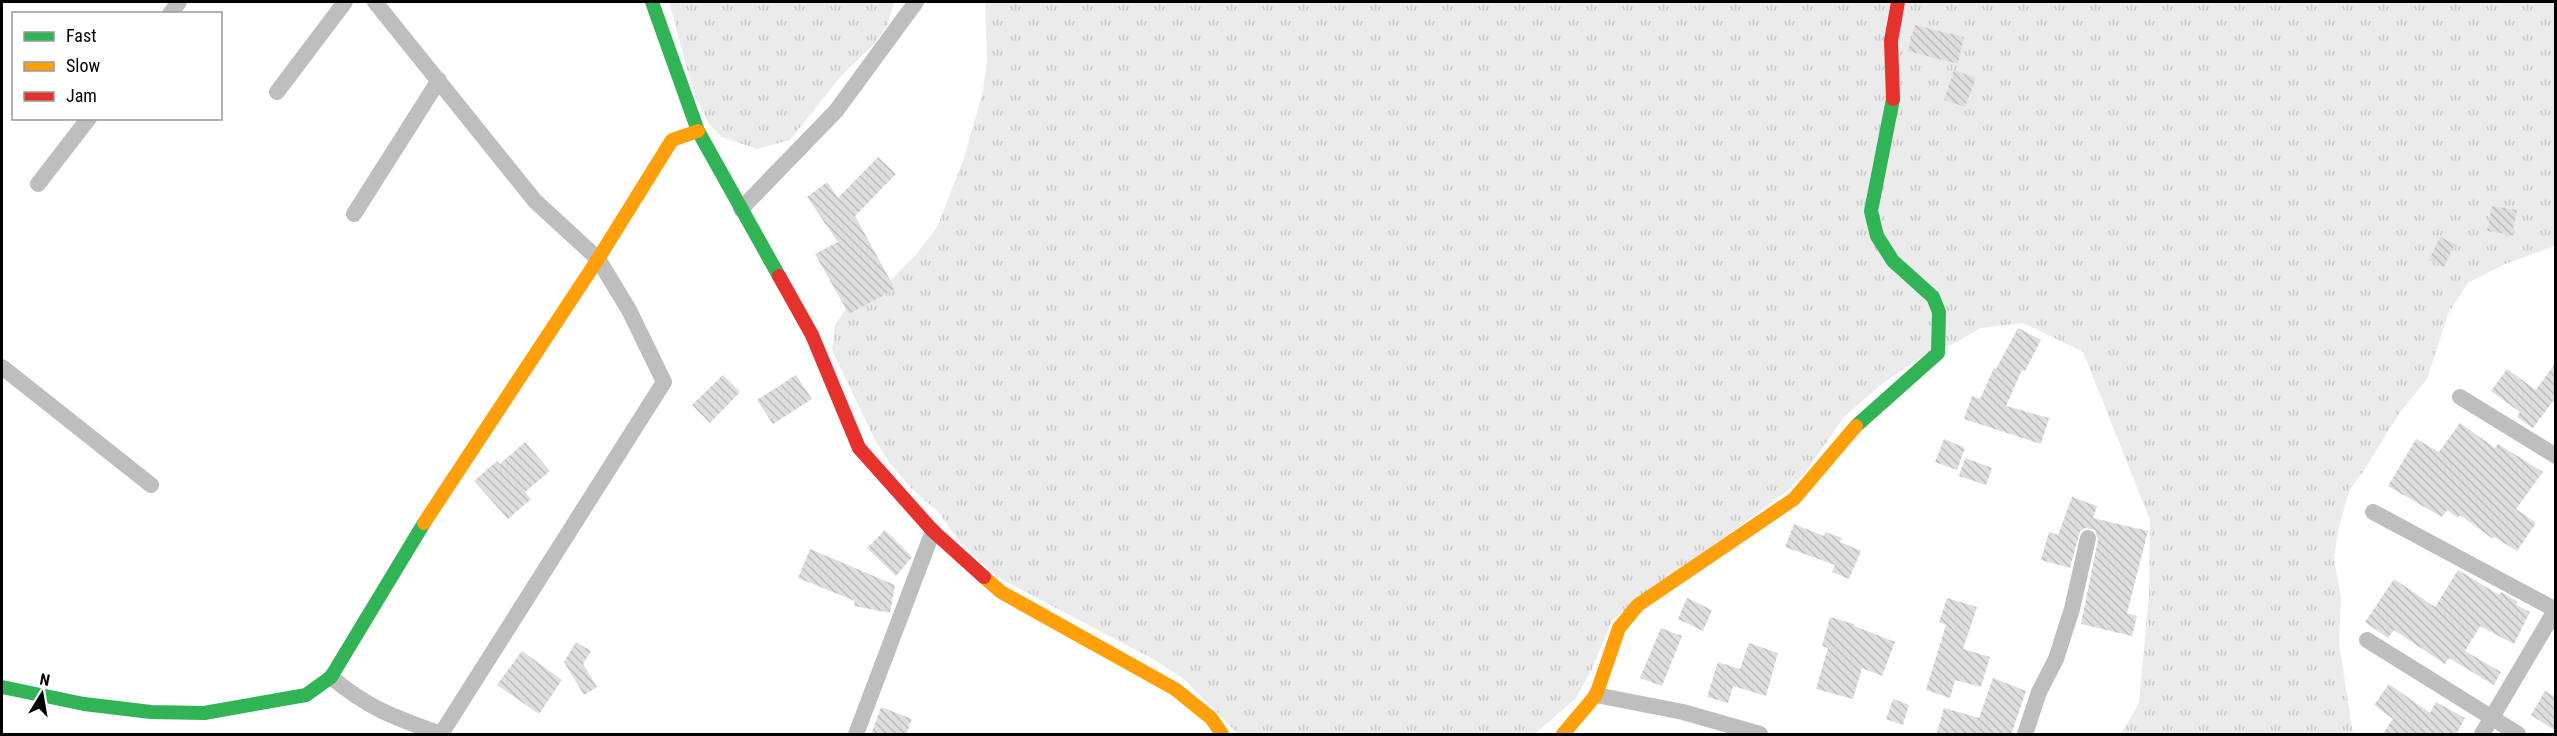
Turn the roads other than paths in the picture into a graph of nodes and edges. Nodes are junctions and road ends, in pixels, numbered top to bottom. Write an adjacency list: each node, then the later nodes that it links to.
1 (345, 2): 7 (street)
2 (375, 2): 6 (street)
3 (652, 2): 9 (street)
4 (916, 2): 11 (street)
5 (1898, 2): 25 (street)
6 (440, 80): 12 (street); 13 (street)
7 (277, 92)
8 (86, 120): 10 (street)
9 (698, 131): 11 (street); 13 (street)
10 (38, 184)
11 (741, 208): 19 (street)
12 (354, 214)
13 (598, 259): 23 (street); 27 (street)
14 (2, 367): 17 (street)
15 (2460, 398): 16 (street)
16 (2556, 456)
17 (151, 485)
18 (2373, 512): 21 (street)
19 (933, 531): 28 (street); 29 (street)
20 (2088, 538): 32 (street)
21 (2555, 610): 26 (street)
22 (2367, 640): 26 (street)
23 (331, 677): 24 (street); 27 (street)
24 (2, 687)
25 (1596, 695): 30 (street); 31 (street)
26 (2491, 719): 33 (street); 34 (street)
27 (441, 734)
28 (856, 735)
29 (1222, 735)
30 (1563, 735)
31 (1760, 735)
32 (2025, 735)
33 (2482, 735)
34 (2518, 735)

